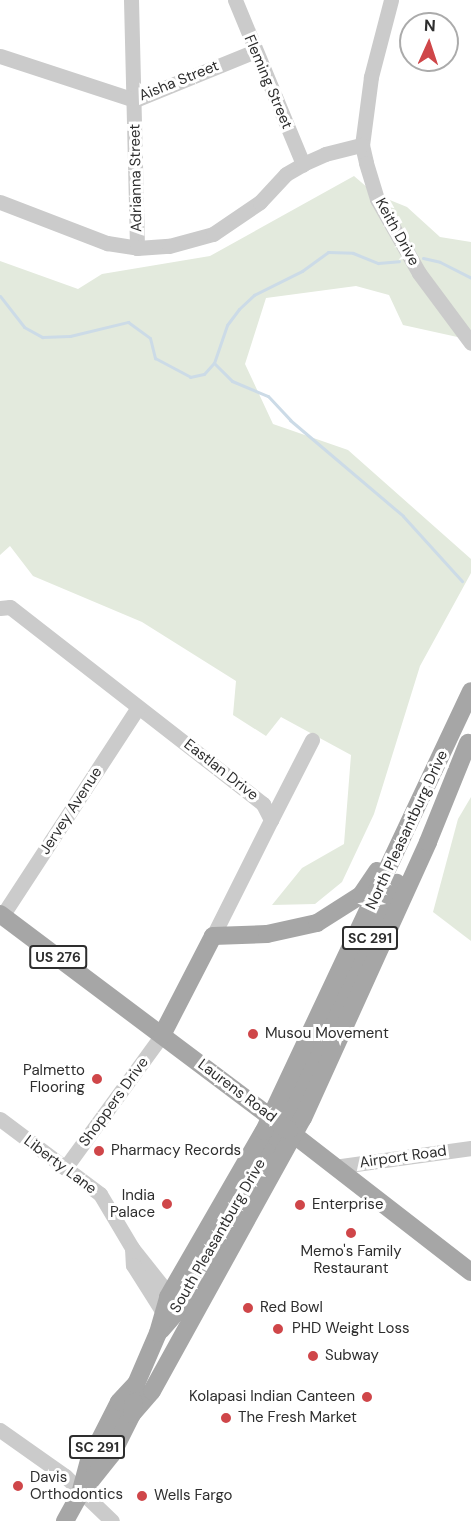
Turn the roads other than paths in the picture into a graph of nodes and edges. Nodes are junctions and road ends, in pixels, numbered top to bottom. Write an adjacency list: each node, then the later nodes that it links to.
1 (130, 0): 6 (street, Adrianna Street)
2 (235, 0): 4 (street, Fleming Street)
3 (391, 0): 7 (street, Keith Drive)
4 (255, 51): 6 (street, Aisha Street); 8 (street, Fleming Street)
5 (0, 56): 6 (street, Aisha Street)
6 (135, 100): 10 (street, Adrianna Street)
7 (362, 145): 8 (street); 11 (street, Keith Drive)
8 (303, 164): 10 (street)
9 (0, 202): 10 (street)
10 (137, 248)
11 (471, 343)
12 (0, 608): 14 (street, Eastlan Drive)
13 (471, 691): 17 (main road, North Pleasantburg Drive / SC 291)
14 (138, 707): 18 (street, Eastlan Drive); 19 (street, Jervey Avenue)
15 (470, 740): 23 (main road)
16 (312, 741): 18 (street)
17 (416, 812): 20 (main road); 23 (main road, North Pleasantburg Drive / SC 291)
18 (271, 820): 20 (street)
19 (1, 915): 21 (main road, Laurens Road / US 276)
20 (213, 936): 21 (main road)
21 (162, 1035): 23 (main road, Laurens Road / US 276, bridge); 26 (street, Shoppers Drive)
22 (0, 1119): 26 (street, Liberty Lane)
23 (280, 1133): 25 (main road, Laurens Road / US 276); 28 (main road, South Pleasantburg Drive / SC 291); 30 (main road)
24 (471, 1148): 25 (street, Airport Road)
25 (334, 1167): 27 (main road, Laurens Road / US 276)
26 (66, 1168): 28 (street, Liberty Lane)
27 (471, 1272)
28 (171, 1306): 29 (main road, South Pleasantburg Drive / SC 291)
29 (136, 1384): 30 (main road, SC 291); 32 (main road, SC 291)
30 (132, 1414): 32 (main road, SC 291)
31 (0, 1430): 32 (street)
32 (80, 1494): 33 (main road, SC 291); 34 (street)
33 (65, 1521)
34 (112, 1521)

